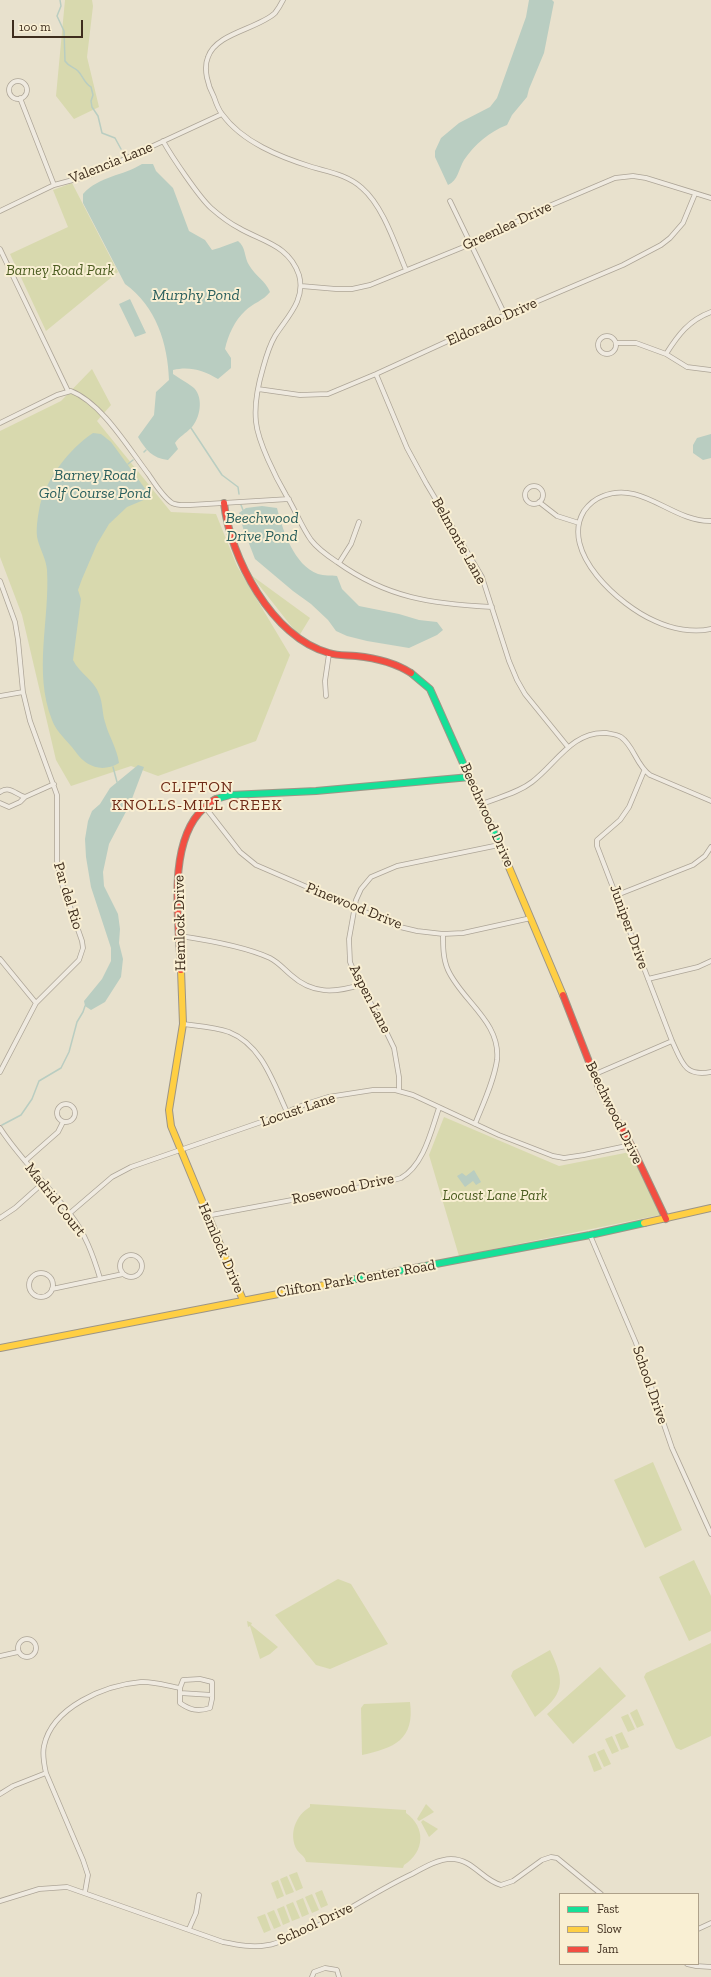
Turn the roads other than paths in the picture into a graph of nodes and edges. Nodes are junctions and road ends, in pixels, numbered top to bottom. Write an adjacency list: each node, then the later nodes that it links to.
1 (283, 0): 3 (street)
2 (20, 98): 2 (street); 5 (street)
3 (222, 114): 4 (street, Valencia Lane); 12 (street)
4 (163, 141): 5 (street, Valencia Lane); 13 (street)
5 (54, 185): 9 (street, Valencia Lane)
6 (695, 194): 7 (street, Greenlea Drive); 10 (street, Greenlea Drive); 15 (street, Eldorado Drive)
7 (711, 198)
8 (450, 201): 10 (street)
9 (0, 211)
10 (471, 244): 12 (street, Greenlea Drive); 15 (street)
11 (0, 249): 21 (street)
12 (406, 270): 13 (street, Greenlea Drive)
13 (301, 286): 20 (street)
14 (711, 312): 17 (street)
15 (505, 315): 19 (street, Eldorado Drive)
16 (616, 343): 16 (street); 17 (street)
17 (666, 354): 18 (street)
18 (711, 370)
19 (376, 374): 20 (street, Eldorado Drive); 31 (street, Belmonte Lane)
20 (258, 389): 23 (street)
21 (68, 391): 22 (street); 25 (street)
22 (0, 423)
23 (289, 498): 25 (street); 29 (street)
24 (539, 502): 24 (street); 28 (street)
25 (224, 503): 33 (street, Beechwood Drive)
26 (711, 521): 28 (street)
27 (359, 522): 29 (street)
28 (579, 523): 32 (street)
29 (339, 563): 31 (street)
30 (0, 581): 34 (street, Par del Rio)
31 (492, 607): 37 (street, Belmonte Lane)
32 (711, 629)
33 (329, 654): 36 (street); 39 (street, Beechwood Drive)
34 (23, 692): 35 (street); 40 (street, Par del Rio)
35 (0, 696)
36 (326, 696)
37 (568, 747): 38 (street); 45 (street)
38 (644, 771): 43 (street); 49 (street, Juniper Drive)
39 (470, 777): 45 (street, Beechwood Drive); 46 (street, Hemlock Drive)
40 (54, 784): 42 (street); 58 (street, Par del Rio)
41 (0, 792): 42 (street)
42 (25, 797): 44 (street)
43 (711, 801)
44 (0, 803)
45 (482, 804): 47 (street, Beechwood Drive)
46 (205, 807): 50 (street, Pinewood Drive); 53 (street, Hemlock Drive)
47 (500, 845): 50 (street, Aspen Lane); 51 (street, Beechwood Drive)
48 (711, 847): 49 (street)
49 (617, 895): 56 (street, Juniper Drive)
50 (355, 907): 52 (street, Pinewood Drive); 57 (street, Aspen Lane)
51 (531, 918): 52 (street, Pinewood Drive); 63 (street, Beechwood Drive)
52 (443, 934): 68 (street)
53 (180, 936): 57 (street); 59 (street, Hemlock Drive)
54 (0, 959): 58 (street)
55 (711, 961): 56 (street)
56 (648, 979): 60 (street, Juniper Drive)
57 (360, 985): 64 (street, Aspen Lane)
58 (36, 1003): 61 (street, Par del Rio)
59 (183, 1024): 66 (street); 71 (street, Hemlock Drive)
60 (672, 1041): 62 (street, Juniper Drive); 63 (street)
61 (0, 1072)
62 (711, 1072)
63 (593, 1075): 70 (street, Beechwood Drive)
64 (398, 1091): 65 (street, Locust Lane); 66 (street, Locust Lane)
65 (439, 1108): 68 (street, Locust Lane); 76 (street, Rosewood Drive)
66 (287, 1112): 71 (street, Locust Lane)
67 (63, 1122): 67 (street); 72 (street)
68 (475, 1124): 70 (street, Locust Lane)
69 (0, 1128): 72 (street, Madrid Court)
70 (631, 1145): 78 (street, Beechwood Drive)
71 (180, 1151): 75 (street, Locust Lane); 76 (street, Hemlock Drive)
72 (25, 1161): 73 (street, Madrid Court)
73 (42, 1183): 75 (street, Madrid Court); 77 (street)
74 (711, 1208): 78 (street, Clifton Park Center Road)
75 (70, 1213): 81 (street, Madrid Court)
76 (206, 1216): 83 (street, Hemlock Drive)
77 (0, 1218)
78 (666, 1219): 79 (street, Clifton Park Center Road)
79 (590, 1235): 83 (street, Clifton Park Center Road); 85 (street, School Drive)
80 (123, 1274): 80 (street); 81 (street)
81 (100, 1278): 82 (street)
82 (52, 1289): 82 (street)
83 (243, 1300): 84 (street, Clifton Park Center Road)
84 (0, 1348)
85 (711, 1534)
86 (18, 1652): 86 (street); 87 (street)
87 (0, 1656)
88 (180, 1691): 89 (street); 89 (street); 89 (street); 90 (street)
89 (212, 1695)
90 (46, 1773): 91 (street); 92 (street)
91 (0, 1794)
92 (85, 1892): 95 (street, School Drive); 97 (street, School Drive)
93 (600, 1893): 97 (street, School Drive)
94 (199, 1895): 97 (street)
95 (0, 1901)
96 (711, 1923): 98 (street)
97 (189, 1929)
98 (699, 1929)
99 (692, 1965): 100 (street)
100 (711, 1967)
101 (312, 1977): 102 (street)
102 (339, 1977)

